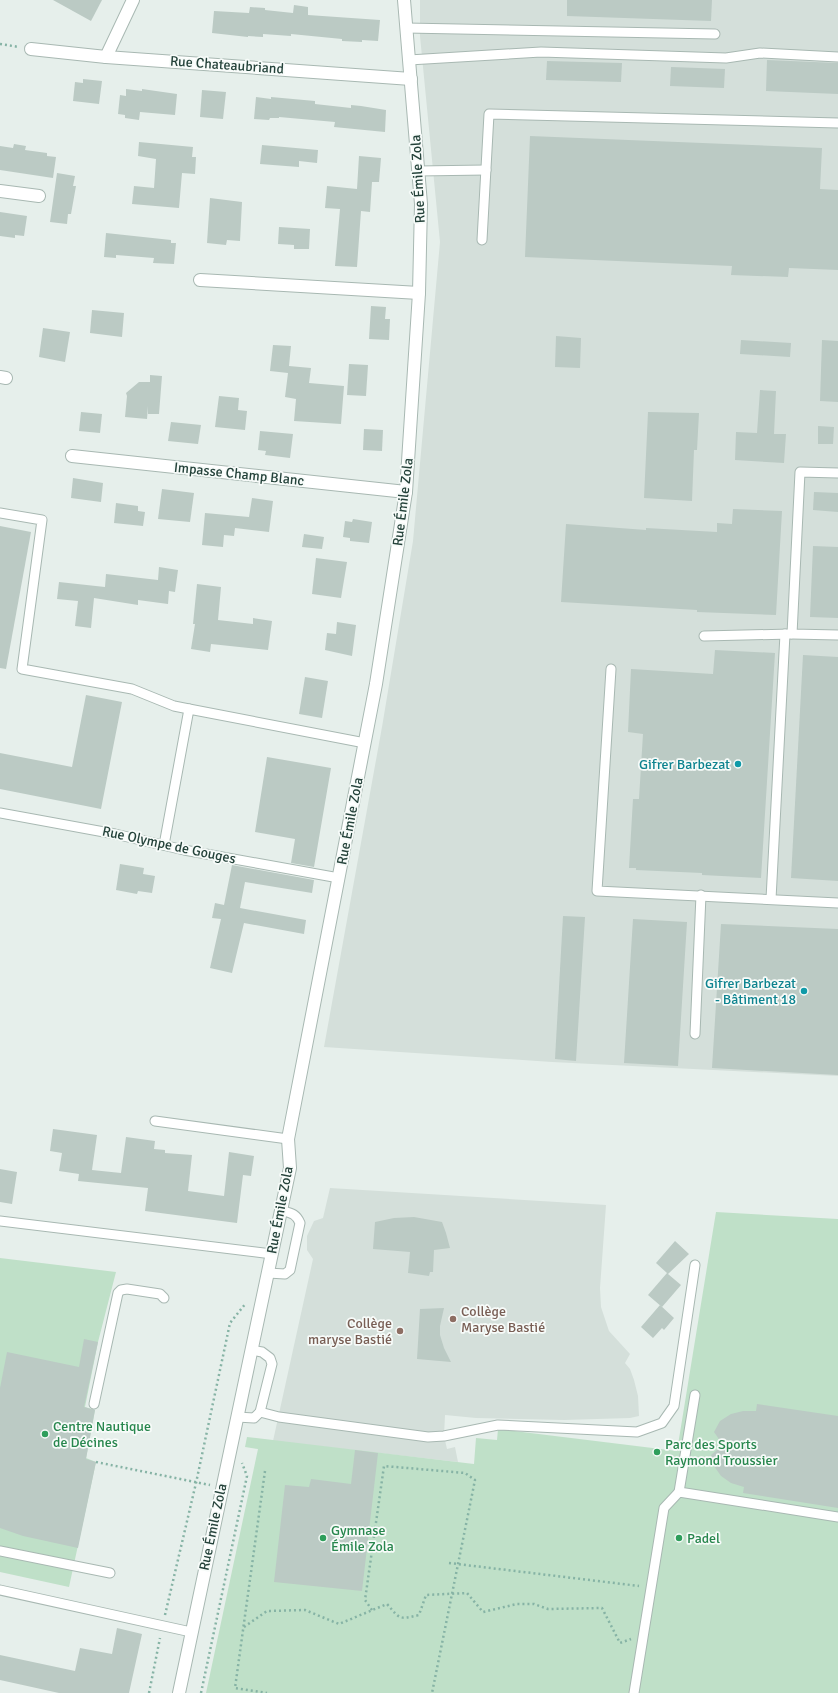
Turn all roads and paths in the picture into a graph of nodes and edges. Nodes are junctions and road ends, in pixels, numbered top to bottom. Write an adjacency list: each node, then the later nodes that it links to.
1 (132, 0): 7 (street)
2 (404, 0): 3 (street, Rue Émile Zola)
3 (406, 28): 4 (lane); 9 (street, Rue Émile Zola)
4 (715, 34)
5 (0, 44): 6 (path)
6 (31, 49): 7 (street, Rue Chateaubriand)
7 (106, 57): 10 (street, Rue Chateaubriand)
8 (838, 57): 9 (lane)
9 (409, 60): 10 (street, Rue Émile Zola)
10 (410, 79): 13 (street, Rue Émile Zola)
11 (838, 123): 12 (lane)
12 (486, 170): 13 (lane); 16 (lane)
13 (418, 171): 18 (street, Rue Émile Zola)
14 (0, 191): 15 (street)
15 (39, 196)
16 (482, 240)
17 (200, 280): 18 (street)
18 (419, 293): 21 (street, Rue Émile Zola)
19 (72, 456): 21 (street, Impasse Champ Blanc)
20 (838, 473): 23 (lane)
21 (406, 492): 28 (street, Rue Émile Zola)
22 (0, 513): 27 (lane)
23 (789, 634): 24 (lane); 25 (lane); 33 (lane)
24 (838, 635)
25 (704, 636)
26 (611, 669): 32 (lane)
27 (189, 709): 28 (lane); 30 (lane)
28 (365, 743): 31 (street, Rue Émile Zola)
29 (0, 812): 30 (lane, Rue Olympe de Gouges)
30 (164, 845): 31 (lane, Rue Olympe de Gouges)
31 (339, 878): 37 (street, Rue Émile Zola)
32 (701, 895): 33 (lane); 35 (lane)
33 (771, 899): 34 (lane)
34 (838, 903)
35 (695, 1034)
36 (155, 1121): 37 (lane)
37 (288, 1138): 38 (street, Rue Émile Zola)
38 (280, 1210): 40 (street, Rue Émile Zola); 42 (lane)
39 (0, 1221): 40 (lane)
40 (272, 1254): 42 (street, Rue Émile Zola)
41 (695, 1265): 47 (lane)
42 (268, 1273): 44 (street, Rue Émile Zola)
43 (164, 1298): 46 (lane)
44 (251, 1350): 47 (lane); 48 (street, Rue Émile Zola)
45 (696, 1395): 53 (lane)
46 (94, 1404)
47 (260, 1412): 48 (lane)
48 (237, 1418): 51 (street, Rue Émile Zola)
49 (96, 1462): 51 (path)
50 (265, 1471): 63 (path)
51 (222, 1488): 52 (path); 64 (street, Rue Émile Zola)
52 (244, 1492)
53 (679, 1492): 54 (lane); 59 (lane)
54 (838, 1517)
55 (0, 1551): 58 (lane)
56 (448, 1563): 57 (path)
57 (458, 1564): 59 (path); 61 (path); 62 (path)
58 (110, 1573)
59 (652, 1588): 65 (lane)
60 (0, 1590): 64 (lane)
61 (452, 1593): 62 (path); 65 (path); 68 (path)
62 (372, 1610): 63 (path)
63 (244, 1627): 67 (path)
64 (191, 1632): 66 (street, Rue Émile Zola)
65 (644, 1634): 69 (lane)
66 (179, 1693)
67 (267, 1693)
68 (432, 1693)
69 (634, 1693)

